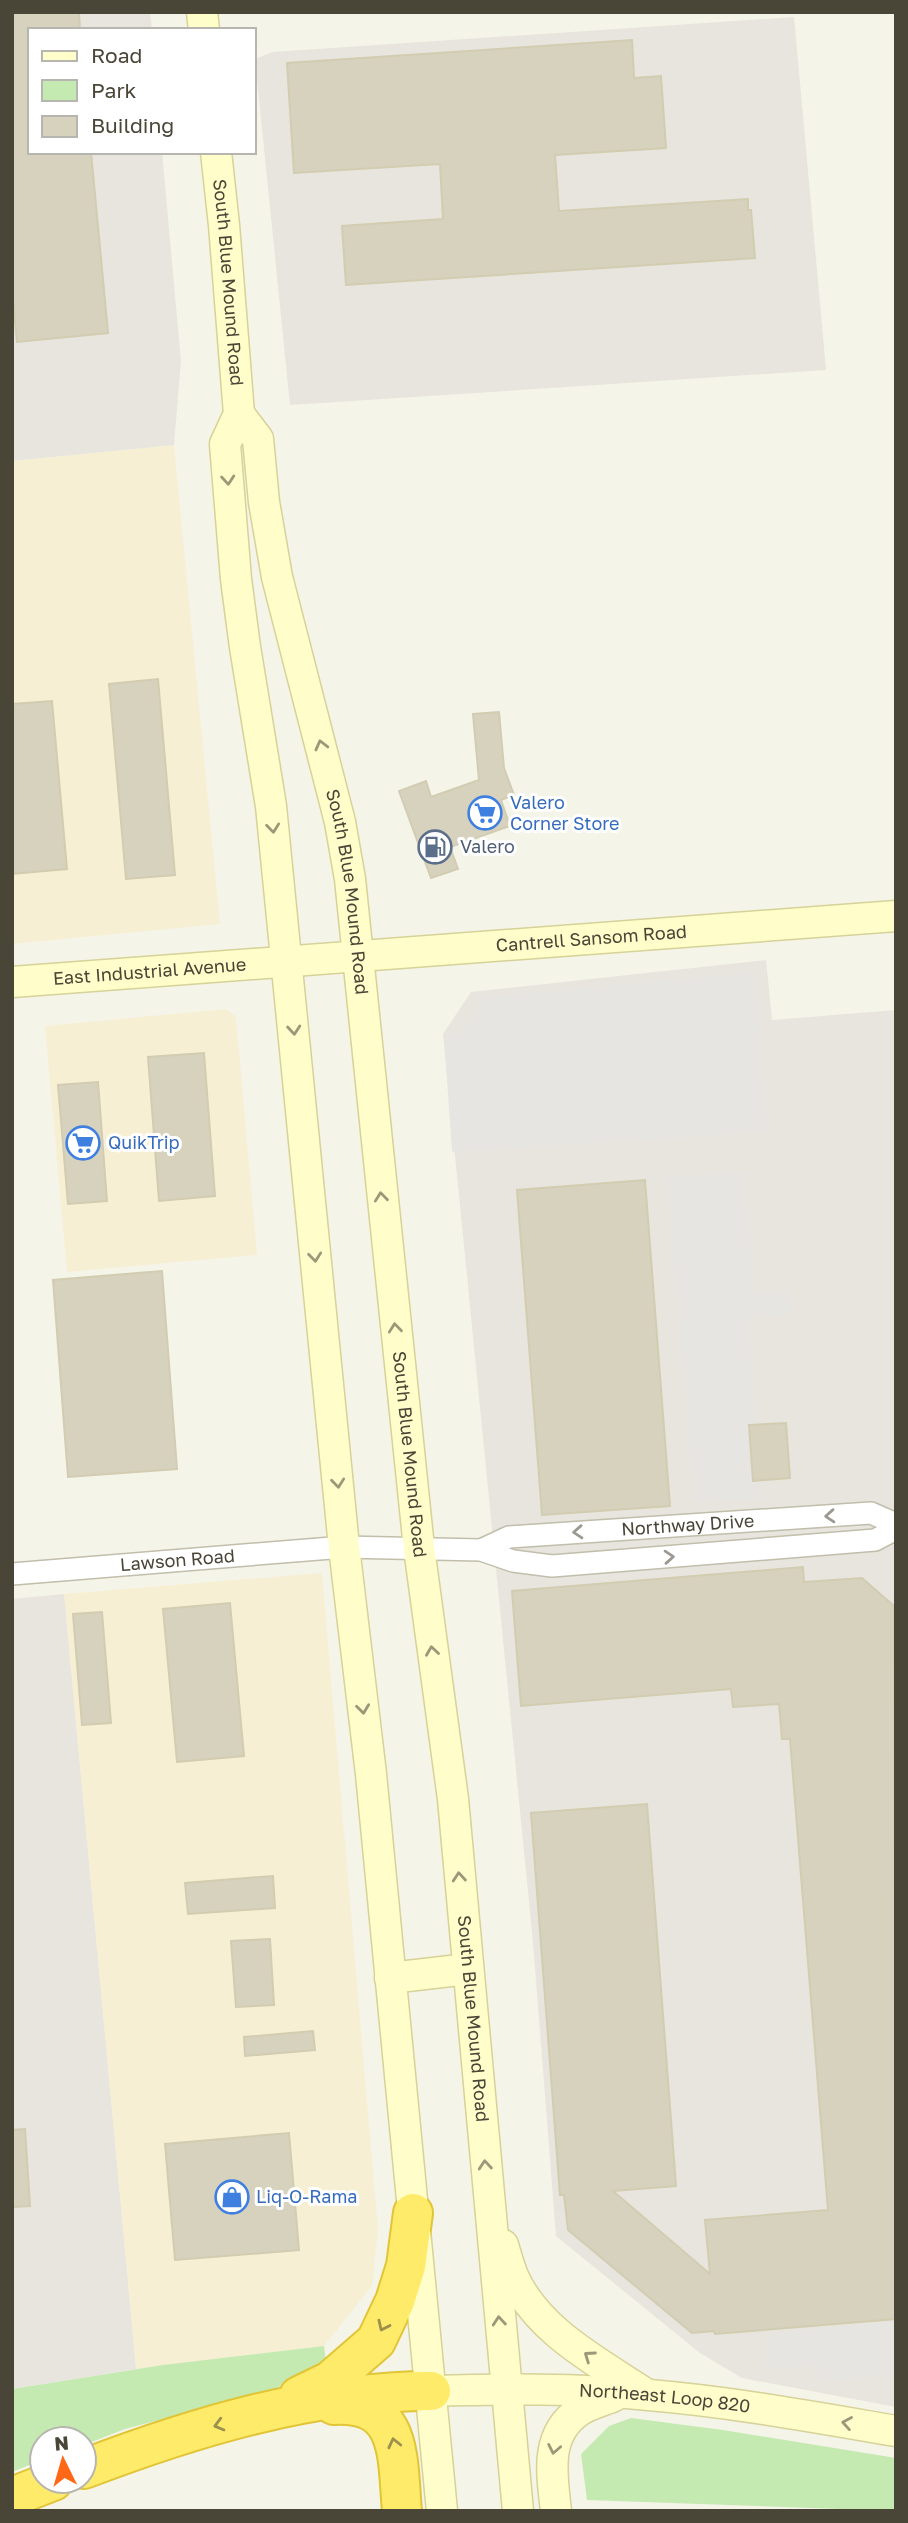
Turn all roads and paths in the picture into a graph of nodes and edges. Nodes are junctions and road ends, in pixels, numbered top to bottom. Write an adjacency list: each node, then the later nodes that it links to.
1 (216, 154): 2 (main road, South Blue Mound Road)
2 (239, 415): 4 (main road, South Blue Mound Road, one-way to 2); 5 (main road, South Blue Mound Road, one-way to 5)
3 (896, 916): 4 (main road, Cantrell Sansom Road)
4 (358, 957): 5 (main road, Cantrell Sansom Road); 10 (main road, South Blue Mound Road, one-way to 4)
5 (287, 962): 6 (main road, East Industrial Avenue); 9 (main road, South Blue Mound Road, one-way to 9)
6 (12, 982)
7 (896, 1524): 11 (street, Northway Drive, one-way to 11)
8 (896, 1529): 11 (street, Northway Drive, one-way to 8)
9 (344, 1547): 10 (street, Northway Drive); 12 (street, Lawson Road); 14 (main road, South Blue Mound Road, one-way to 14)
10 (419, 1548): 11 (street, Northway Drive); 13 (main road, South Blue Mound Road, one-way to 10)
11 (481, 1550)
12 (12, 1574)
13 (468, 1969): 14 (main road); 15 (main road, South Blue Mound Road, one-way to 13)
14 (390, 1978): 16 (main road, South Blue Mound Road)
15 (488, 2197): 17 (main road, South Blue Mound Road, one-way to 15); 19 (main road, one-way to 15)
16 (413, 2213): 18 (main road, South Blue Mound Road); 20 (highway, one-way to 20)
17 (506, 2389): 18 (main road, Northeast Loop 820); 19 (main road, Northeast Loop 820); 25 (main road, South Blue Mound Road)
18 (431, 2390): 20 (highway); 24 (main road, South Blue Mound Road)
19 (646, 2394): 21 (main road, Northeast Loop 820, one-way to 19); 26 (main road, one-way to 26)
20 (272, 2410): 22 (highway, one-way to 22); 23 (highway, one-way to 20)
21 (896, 2431)
22 (98, 2464)
23 (402, 2511)
24 (442, 2511)
25 (519, 2511)
26 (556, 2511)

